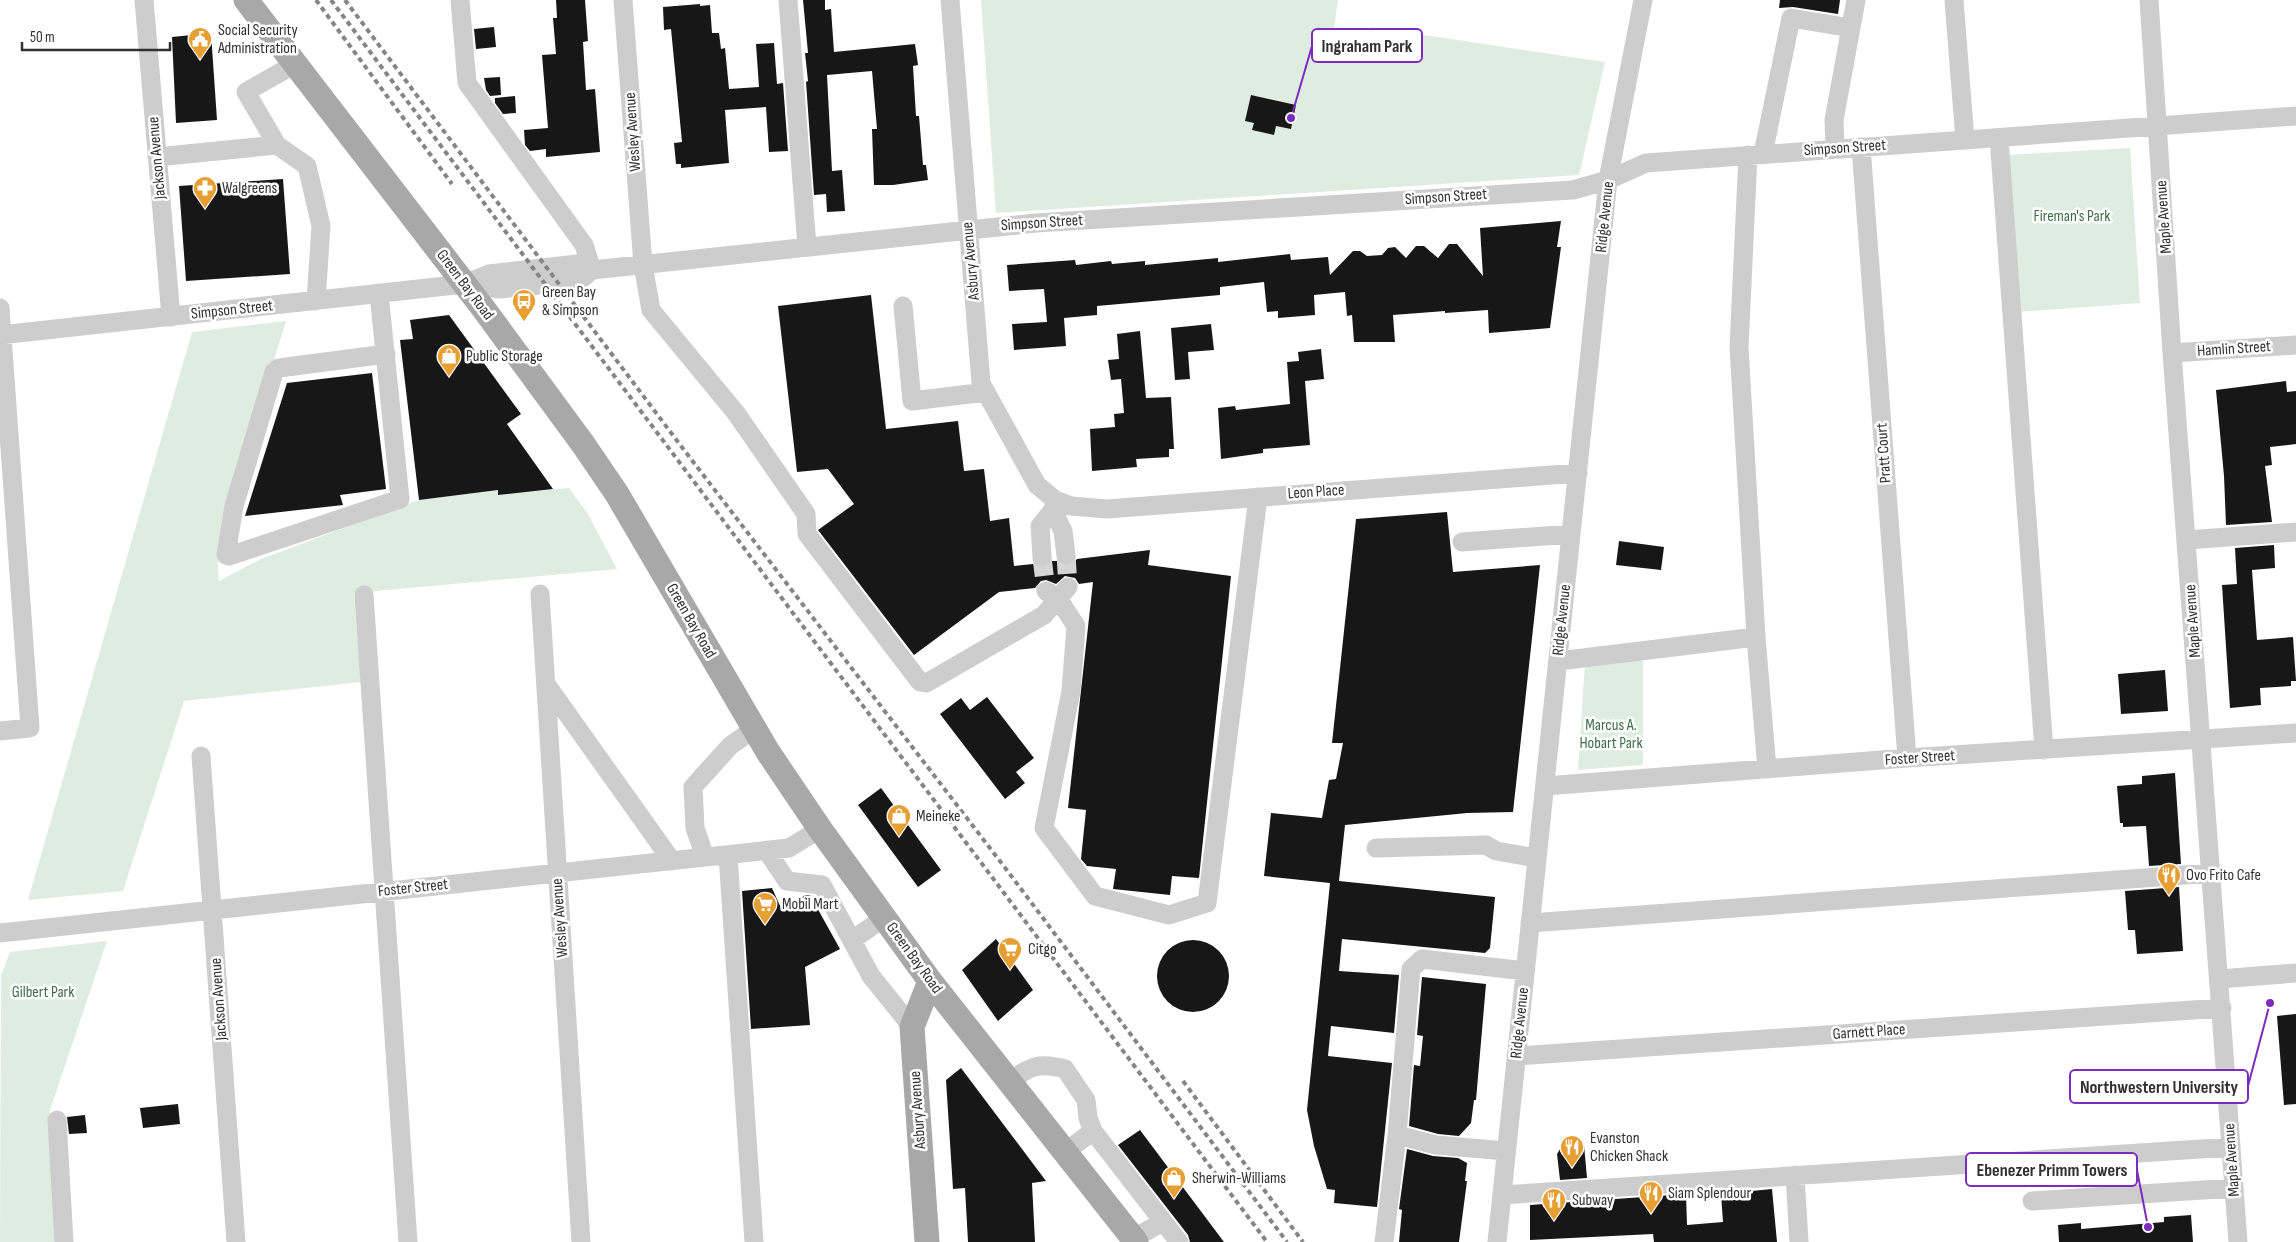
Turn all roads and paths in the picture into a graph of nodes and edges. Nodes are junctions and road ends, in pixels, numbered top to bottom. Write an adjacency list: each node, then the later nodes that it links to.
1 (144, 0): 21 (street, Jackson Avenue)
2 (246, 0): 12 (main road, Green Bay Road)
3 (460, 0): 26 (street)
4 (623, 0): 25 (street, Wesley Avenue)
5 (788, 0): 24 (street)
6 (950, 0): 23 (street, Asbury Avenue)
7 (1643, 0): 22 (street, Ridge Avenue)
8 (1856, 0): 11 (street)
9 (1954, 0): 16 (street)
10 (2149, 0): 14 (street, Maple Avenue)
11 (1851, 28): 19 (street); 20 (street)
12 (295, 64): 17 (street); 27 (main road, Green Bay Road)
13 (2296, 116): 14 (street, Simpson Street)
14 (2158, 125): 15 (street, Simpson Street); 35 (street, Maple Avenue)
15 (1999, 138): 16 (street, Simpson Street); 56 (street)
16 (1965, 140): 18 (street, Simpson Street)
17 (277, 145): 21 (street); 29 (street)
18 (1861, 147): 19 (street, Simpson Street); 58 (street, Pratt Court)
19 (1835, 148): 20 (street, Simpson Street)
20 (1756, 155): 22 (street, Simpson Street); 49 (street)
21 (157, 157): 32 (street, Jackson Avenue)
22 (1608, 180): 23 (street, Simpson Street); 38 (street, Ridge Avenue)
23 (968, 229): 24 (street, Simpson Street); 37 (street, Asbury Avenue)
24 (807, 247): 25 (street, Simpson Street)
25 (643, 265): 26 (street, Simpson Street); 39 (street, Wesley Avenue)
26 (592, 270): 27 (street, Simpson Street)
27 (464, 284): 28 (street, Simpson Street); 52 (main road, Green Bay Road)
28 (379, 294): 29 (street, Simpson Street); 36 (street)
29 (316, 300): 32 (street, Simpson Street)
30 (904, 306): 37 (street)
31 (0, 308): 33 (street)
32 (171, 317): 33 (street, Simpson Street)
33 (1, 335): 53 (street)
34 (2296, 345): 35 (street, Hamlin Street)
35 (2172, 353): 43 (street, Maple Avenue)
36 (386, 354): 36 (street)
37 (986, 392): 40 (street, Asbury Avenue)
38 (1578, 473): 39 (street, Leon Place); 42 (street, Ridge Avenue)
39 (1258, 497): 40 (street, Leon Place)
40 (1054, 505): 45 (street); 46 (street)
41 (2296, 532): 43 (street)
42 (1571, 534): 44 (street); 50 (street, Ridge Avenue)
43 (2187, 540): 55 (street, Maple Avenue)
44 (1462, 542)
45 (1066, 555)
46 (1042, 557)
47 (540, 594): 51 (street, Wesley Avenue)
48 (364, 595): 72 (street)
49 (1756, 638): 50 (street); 59 (street)
50 (1558, 661): 60 (street, Ridge Avenue)
51 (546, 684): 67 (street); 69 (street, Wesley Avenue)
52 (754, 729): 61 (main road, Green Bay Road); 65 (street)
53 (0, 731)
54 (2296, 733): 55 (street, Foster Street)
55 (2202, 739): 56 (street, Foster Street); 70 (street, Maple Avenue)
56 (2044, 750): 58 (street, Foster Street)
57 (201, 756): 73 (street, Jackson Avenue)
58 (1907, 758): 59 (street, Foster Street)
59 (1768, 769): 60 (street, Foster Street)
60 (1545, 786): 66 (street, Ridge Avenue)
61 (820, 829): 63 (street, Foster Street); 68 (main road, Green Bay Road)
62 (1376, 848): 66 (street)
63 (767, 851): 64 (street, Foster Street); 71 (street)
64 (728, 855): 65 (street, Foster Street); 102 (street)
65 (705, 858): 67 (street, Foster Street)
66 (1537, 858): 75 (street, Ridge Avenue)
67 (672, 861): 69 (street, Foster Street)
68 (850, 870): 71 (street); 74 (main road, Green Bay Road)
69 (557, 873): 72 (street, Foster Street); 101 (street, Wesley Avenue)
70 (2212, 873): 75 (street); 80 (street, Maple Avenue)
71 (822, 885): 77 (street)
72 (384, 892): 73 (street, Foster Street); 100 (street)
73 (213, 911): 76 (street, Foster Street); 99 (street, Jackson Avenue)
74 (884, 918): 77 (street); 81 (main road, Green Bay Road)
75 (1530, 923): 78 (street, Ridge Avenue)
76 (0, 934)
77 (852, 940): 83 (street)
78 (1525, 971): 84 (street, Ridge Avenue); 88 (street)
79 (2296, 973): 80 (street)
80 (2219, 979): 82 (street, Maple Avenue)
81 (930, 981): 83 (main road, Asbury Avenue); 85 (main road, Green Bay Road)
82 (2222, 1008): 84 (street, Garnett Place); 89 (street, Maple Avenue)
83 (912, 1027): 103 (main road, Asbury Avenue)
84 (1516, 1056): 90 (street, Ridge Avenue)
85 (1009, 1082): 87 (street); 91 (main road, Green Bay Road)
86 (57, 1120): 98 (street)
87 (1093, 1131): 91 (street); 96 (street)
88 (1397, 1135): 90 (street); 105 (street)
89 (2231, 1147): 92 (street); 93 (street, Maple Avenue)
90 (1506, 1151): 94 (street, Ridge Avenue)
91 (1064, 1153): 97 (main road, Green Bay Road)
92 (1795, 1175): 94 (street); 107 (street)
93 (2234, 1188): 95 (street); 108 (street, Maple Avenue)
94 (1502, 1195): 106 (street, Ridge Avenue)
95 (2032, 1201)
96 (1162, 1222): 97 (street); 104 (street)
97 (1134, 1241)
98 (64, 1242)
99 (236, 1242)
100 (408, 1242)
101 (581, 1242)
102 (754, 1242)
103 (927, 1242)
104 (1179, 1242)
105 (1384, 1242)
106 (1497, 1242)
107 (1799, 1242)
108 (2238, 1242)

